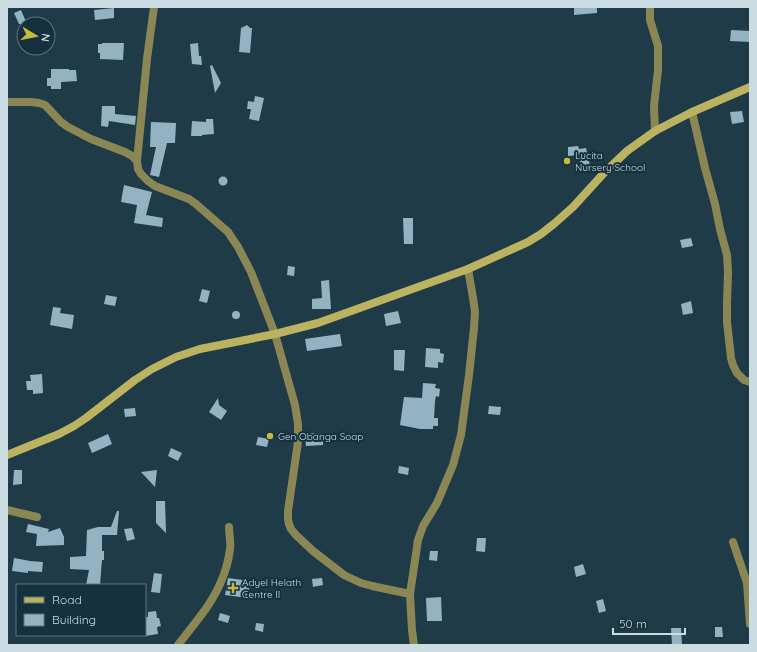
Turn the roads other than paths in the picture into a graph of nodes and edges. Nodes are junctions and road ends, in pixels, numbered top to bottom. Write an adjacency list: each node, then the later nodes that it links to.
1 (154, 7): 7 (street)
2 (650, 7): 6 (street)
3 (750, 87): 5 (street)
4 (7, 102): 7 (street)
5 (692, 112): 6 (street); 10 (street)
6 (655, 131): 8 (street)
7 (136, 161): 9 (street)
8 (468, 270): 9 (street); 16 (street)
9 (274, 334): 11 (street); 16 (street)
10 (750, 382)
11 (7, 456)
12 (7, 510): 13 (street)
13 (37, 518)
14 (229, 527): 18 (street)
15 (733, 542): 17 (street)
16 (410, 594): 19 (street)
17 (750, 624)
18 (178, 645)
19 (414, 645)

